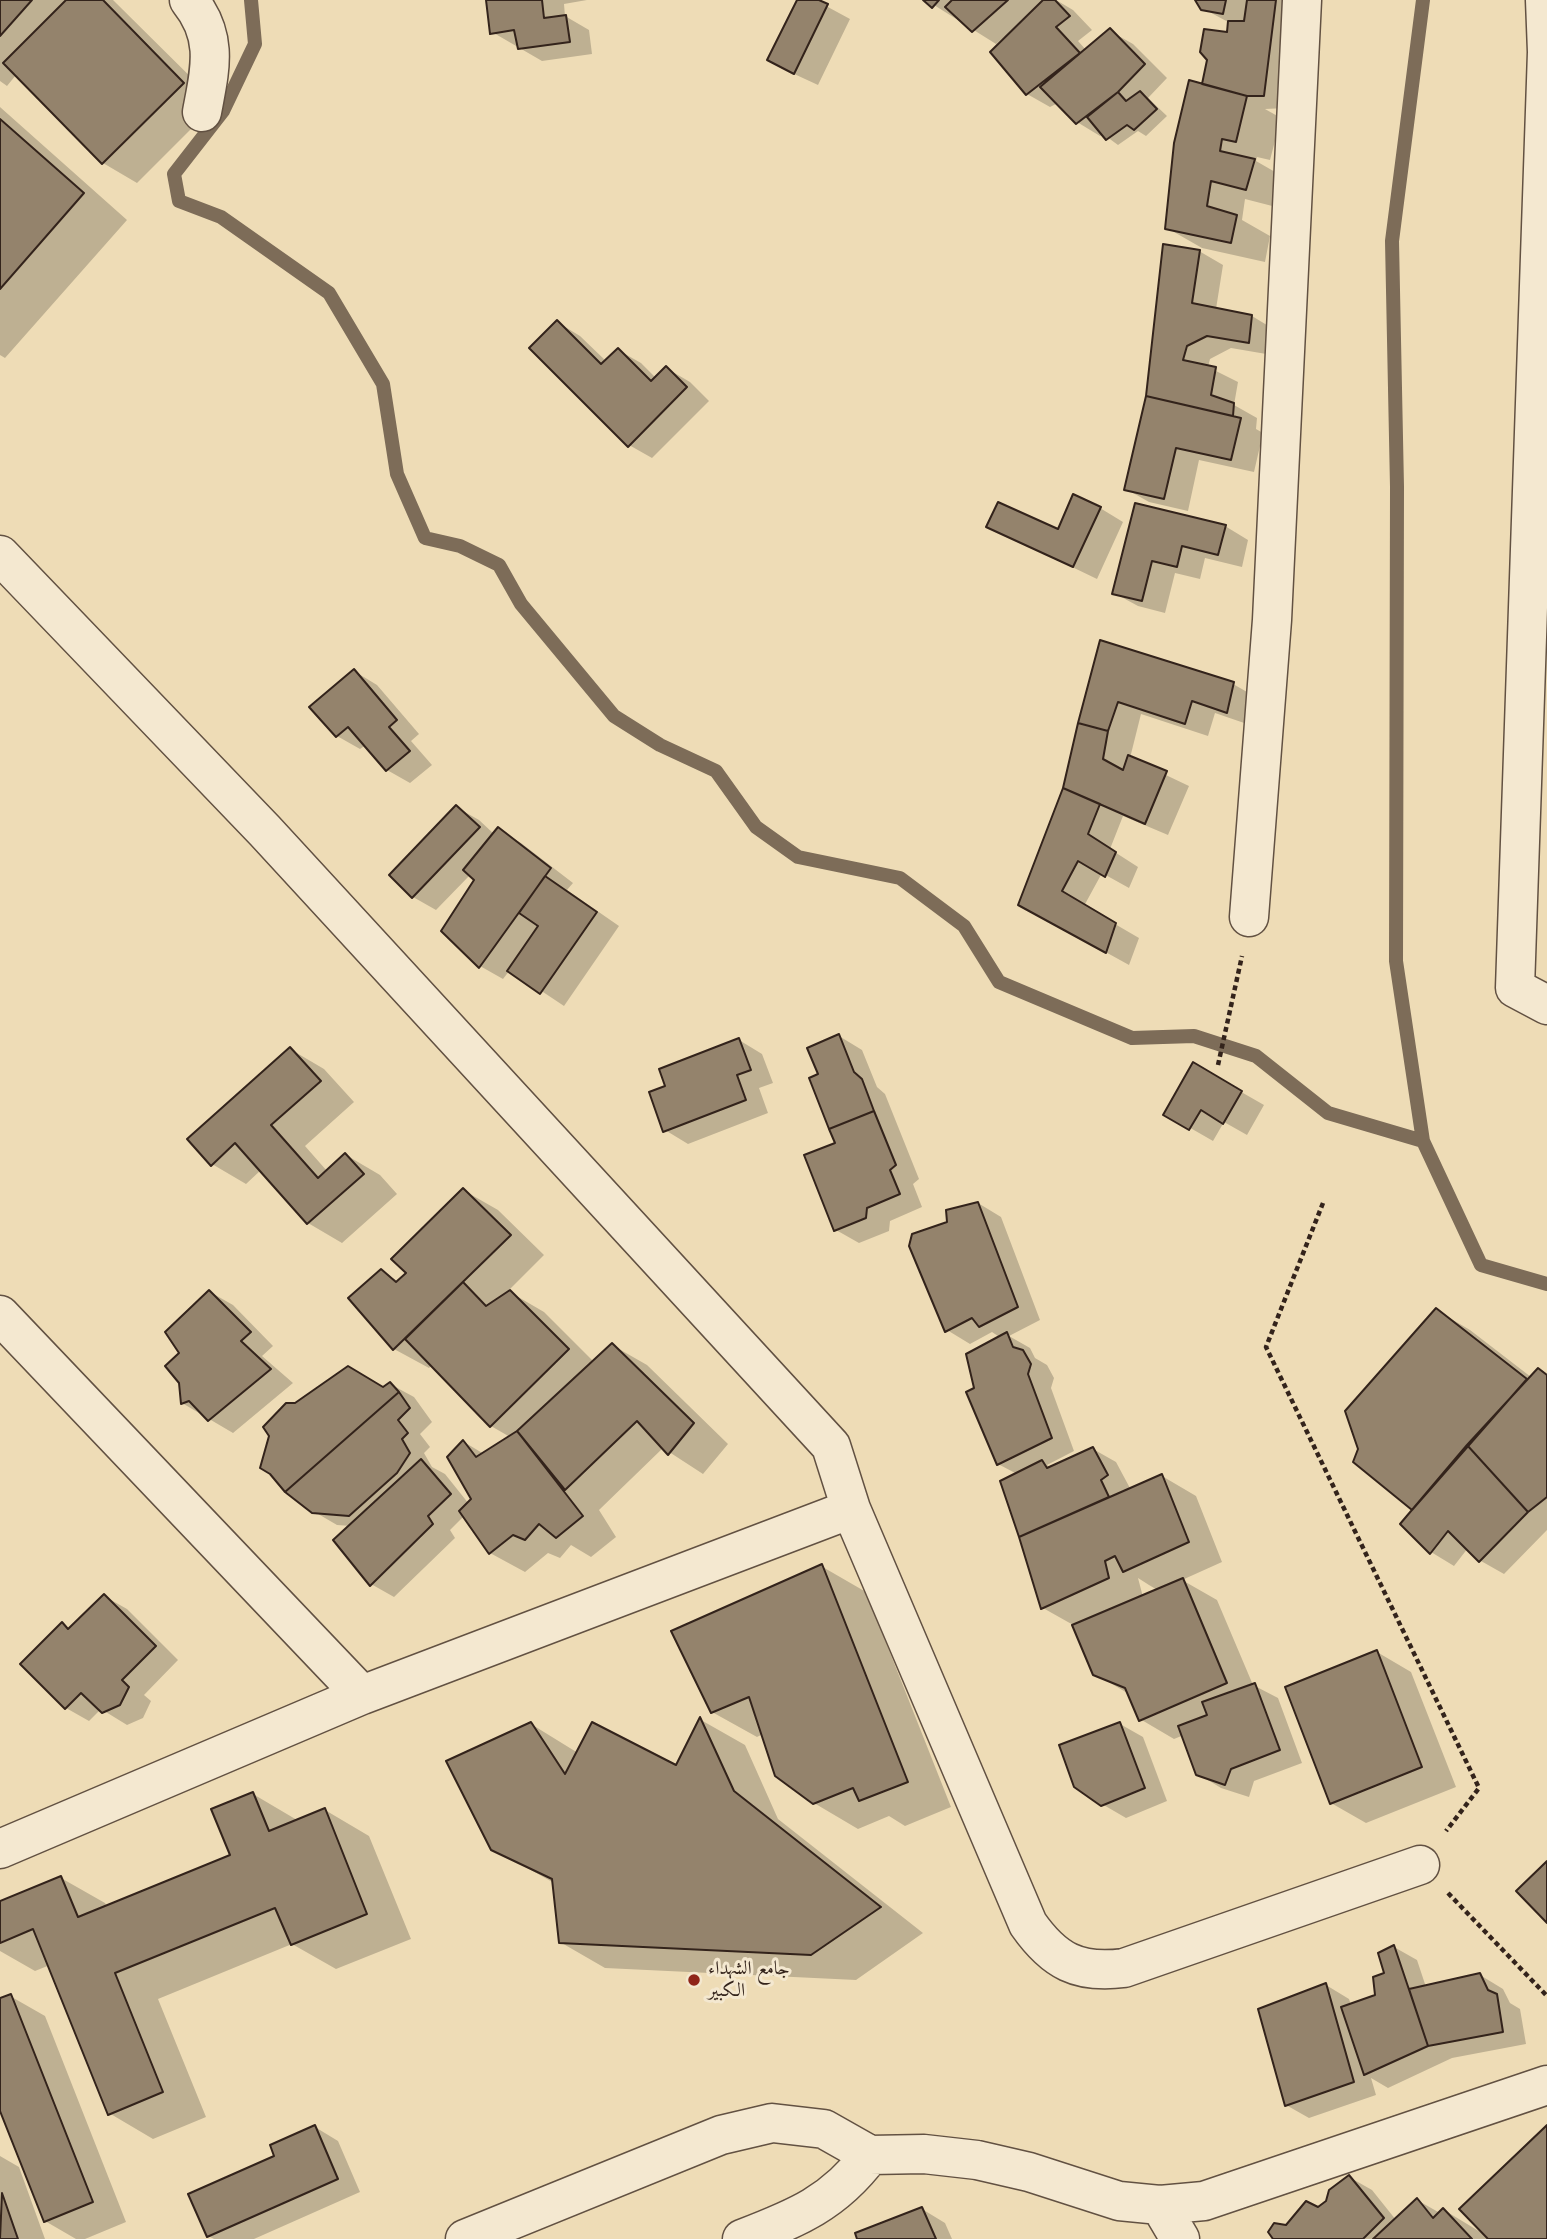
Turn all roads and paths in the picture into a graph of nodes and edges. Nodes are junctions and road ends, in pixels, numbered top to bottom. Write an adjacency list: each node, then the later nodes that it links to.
1 (189, 0): 4 (street)
2 (1302, 0): 7 (street)
3 (1545, 0): 5 (street)
4 (202, 112)
5 (1542, 325): 9 (street)
6 (0, 555): 13 (street)
7 (1249, 917)
8 (1238, 986): 10 (path)
9 (1547, 1005)
10 (1218, 1065)
11 (1323, 1203): 16 (path)
12 (0, 1315): 14 (street)
13 (850, 1509): 14 (street); 16 (street)
14 (362, 1695): 15 (street)
15 (0, 1849)
16 (1420, 1865): 17 (path)
17 (1547, 1996)
18 (1547, 2085): 20 (street)
19 (870, 2155): 20 (street); 21 (street); 22 (street)
20 (1160, 2205): 23 (street)
21 (465, 2239)
22 (742, 2239)
23 (1180, 2239)

